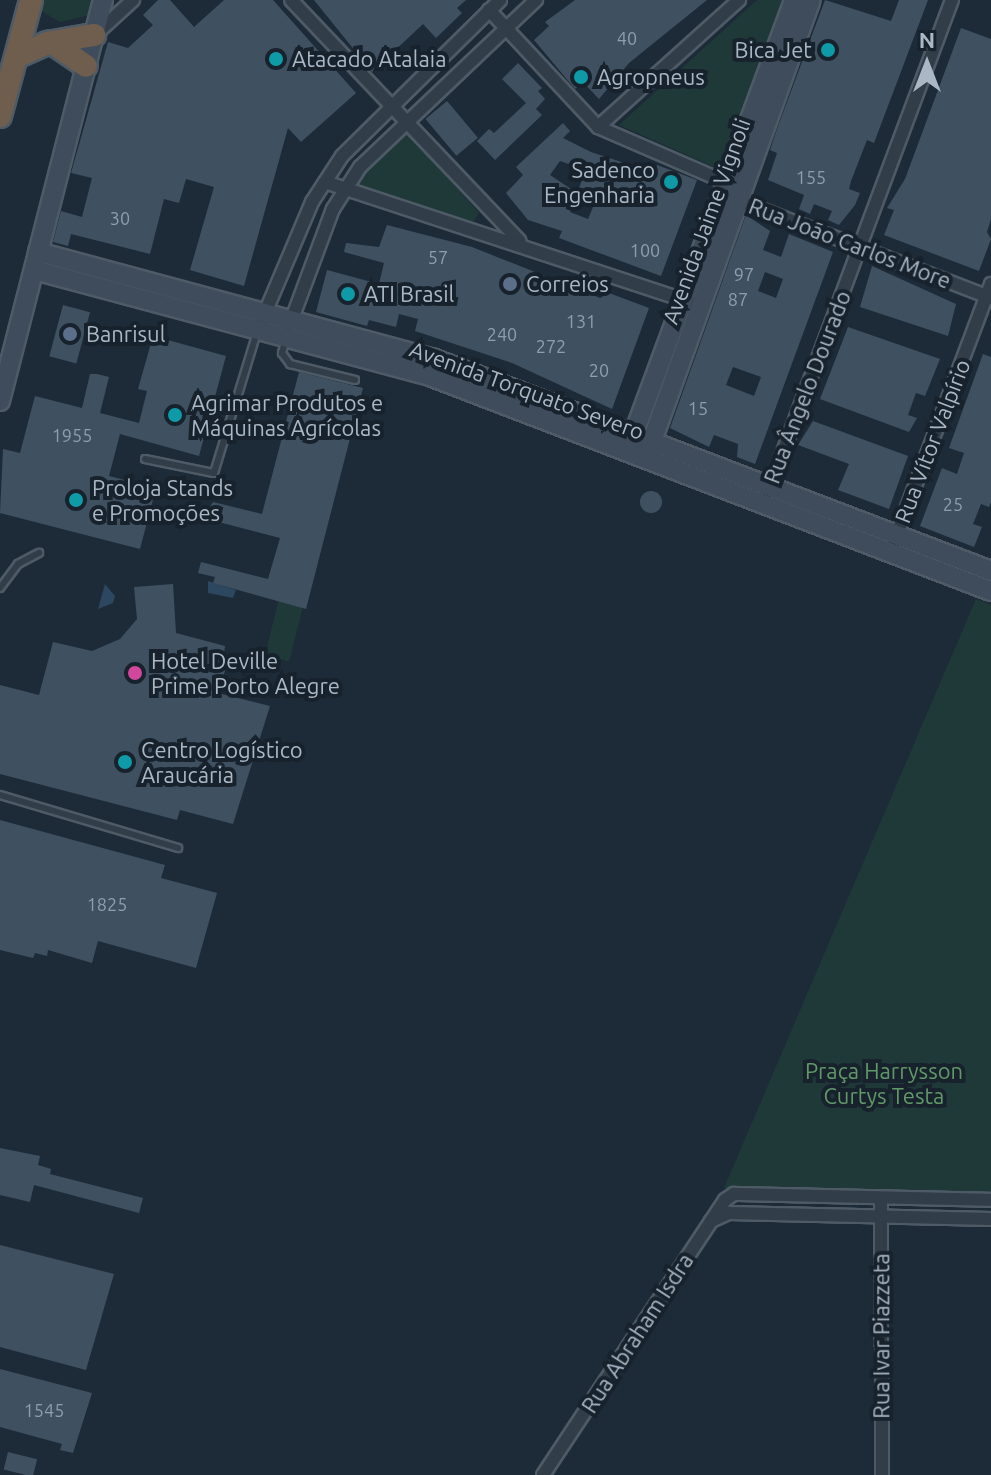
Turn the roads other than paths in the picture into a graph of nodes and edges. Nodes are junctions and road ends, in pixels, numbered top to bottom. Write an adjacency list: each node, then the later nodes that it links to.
1 (31, 0): 15 (highway)
2 (103, 0): 13 (street)
3 (133, 0): 13 (street)
4 (291, 0): 17 (street)
5 (500, 0): 11 (street)
6 (536, 0): 12 (street)
7 (739, 0): 20 (street)
8 (794, 0): 22 (street, Avenida Jaime Vignoli)
9 (811, 0): 24 (street, Avenida Jaime Vignoli)
10 (952, 0): 26 (street, Rua Ângelo Dourado)
11 (489, 10): 12 (street, Rua João Carlos More); 17 (street)
12 (507, 28): 19 (street); 20 (street, Rua João Carlos More)
13 (94, 35): 14 (highway); 16 (street)
14 (51, 42): 15 (highway); 16 (highway)
15 (16, 57): 18 (highway)
16 (86, 66): 27 (street)
17 (389, 104): 19 (street); 21 (street)
18 (0, 116)
19 (406, 123): 23 (street); 25 (street)
20 (598, 127): 22 (street, Rua João Carlos More)
21 (325, 182): 23 (street); 30 (street)
22 (725, 182): 24 (street, Rua João Carlos More); 29 (street, Avenida Jaime Vignoli)
23 (343, 191): 25 (street); 31 (street)
24 (740, 201): 26 (street, Rua João Carlos More); 29 (street, Avenida Jaime Vignoli)
25 (522, 243): 29 (street)
26 (859, 249): 28 (street, Rua João Carlos More); 37 (street, Rua Ângelo Dourado)
27 (36, 261): 30 (street, Avenida Torquato Severo); 33 (street)
28 (989, 293): 38 (street, Rua Vítor Valpírio)
29 (692, 303): 34 (street, Avenida Jaime Vignoli); 35 (street, Avenida Jaime Vignoli)
30 (262, 322): 31 (street, Avenida Torquato Severo); 36 (lane)
31 (289, 329): 32 (lane); 34 (street, Avenida Torquato Severo)
32 (355, 380)
33 (0, 401)
34 (630, 443): 35 (street, Avenida Torquato Severo)
35 (648, 450): 37 (street, Avenida Torquato Severo)
36 (145, 459)
37 (767, 495): 38 (street, Avenida Torquato Severo)
38 (893, 544): 40 (street, Avenida Torquato Severo); 42 (street, Avenida Torquato Severo)
39 (39, 553): 41 (lane)
40 (991, 571)
41 (0, 588)
42 (991, 591)
43 (0, 795): 44 (lane)
44 (178, 848)
45 (881, 1198): 46 (street); 47 (street, Rua Ivar Piazzeta); 49 (street, Rua Abraham Isdra)
46 (991, 1200)
47 (881, 1217): 48 (street); 49 (street); 51 (street, Rua Ivar Piazzeta)
48 (991, 1219)
49 (711, 1221): 50 (street, Rua Abraham Isdra)
50 (543, 1475)
51 (882, 1475)

